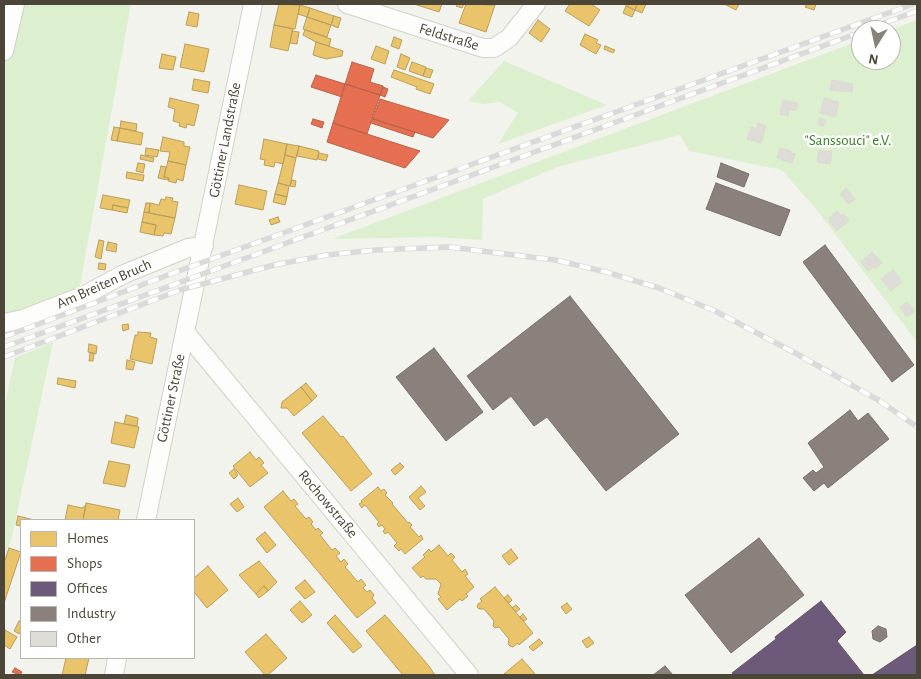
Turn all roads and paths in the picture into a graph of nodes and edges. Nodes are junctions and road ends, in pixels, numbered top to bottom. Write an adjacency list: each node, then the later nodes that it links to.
1 (15, 4): 5 (street)
2 (254, 4): 6 (street, Göttiner Landstraße)
3 (346, 4): 4 (street, Feldstraße)
4 (536, 4)
5 (4, 51)
6 (204, 246): 7 (street, Göttiner Landstraße); 8 (street, Am Breiten Bruch)
7 (197, 276): 9 (street, Göttiner Straße)
8 (4, 323)
9 (186, 332): 10 (street, Göttiner Straße); 13 (street, Rochowstraße)
10 (146, 519)
11 (117, 659): 12 (street)
12 (114, 675)
13 (469, 675)

